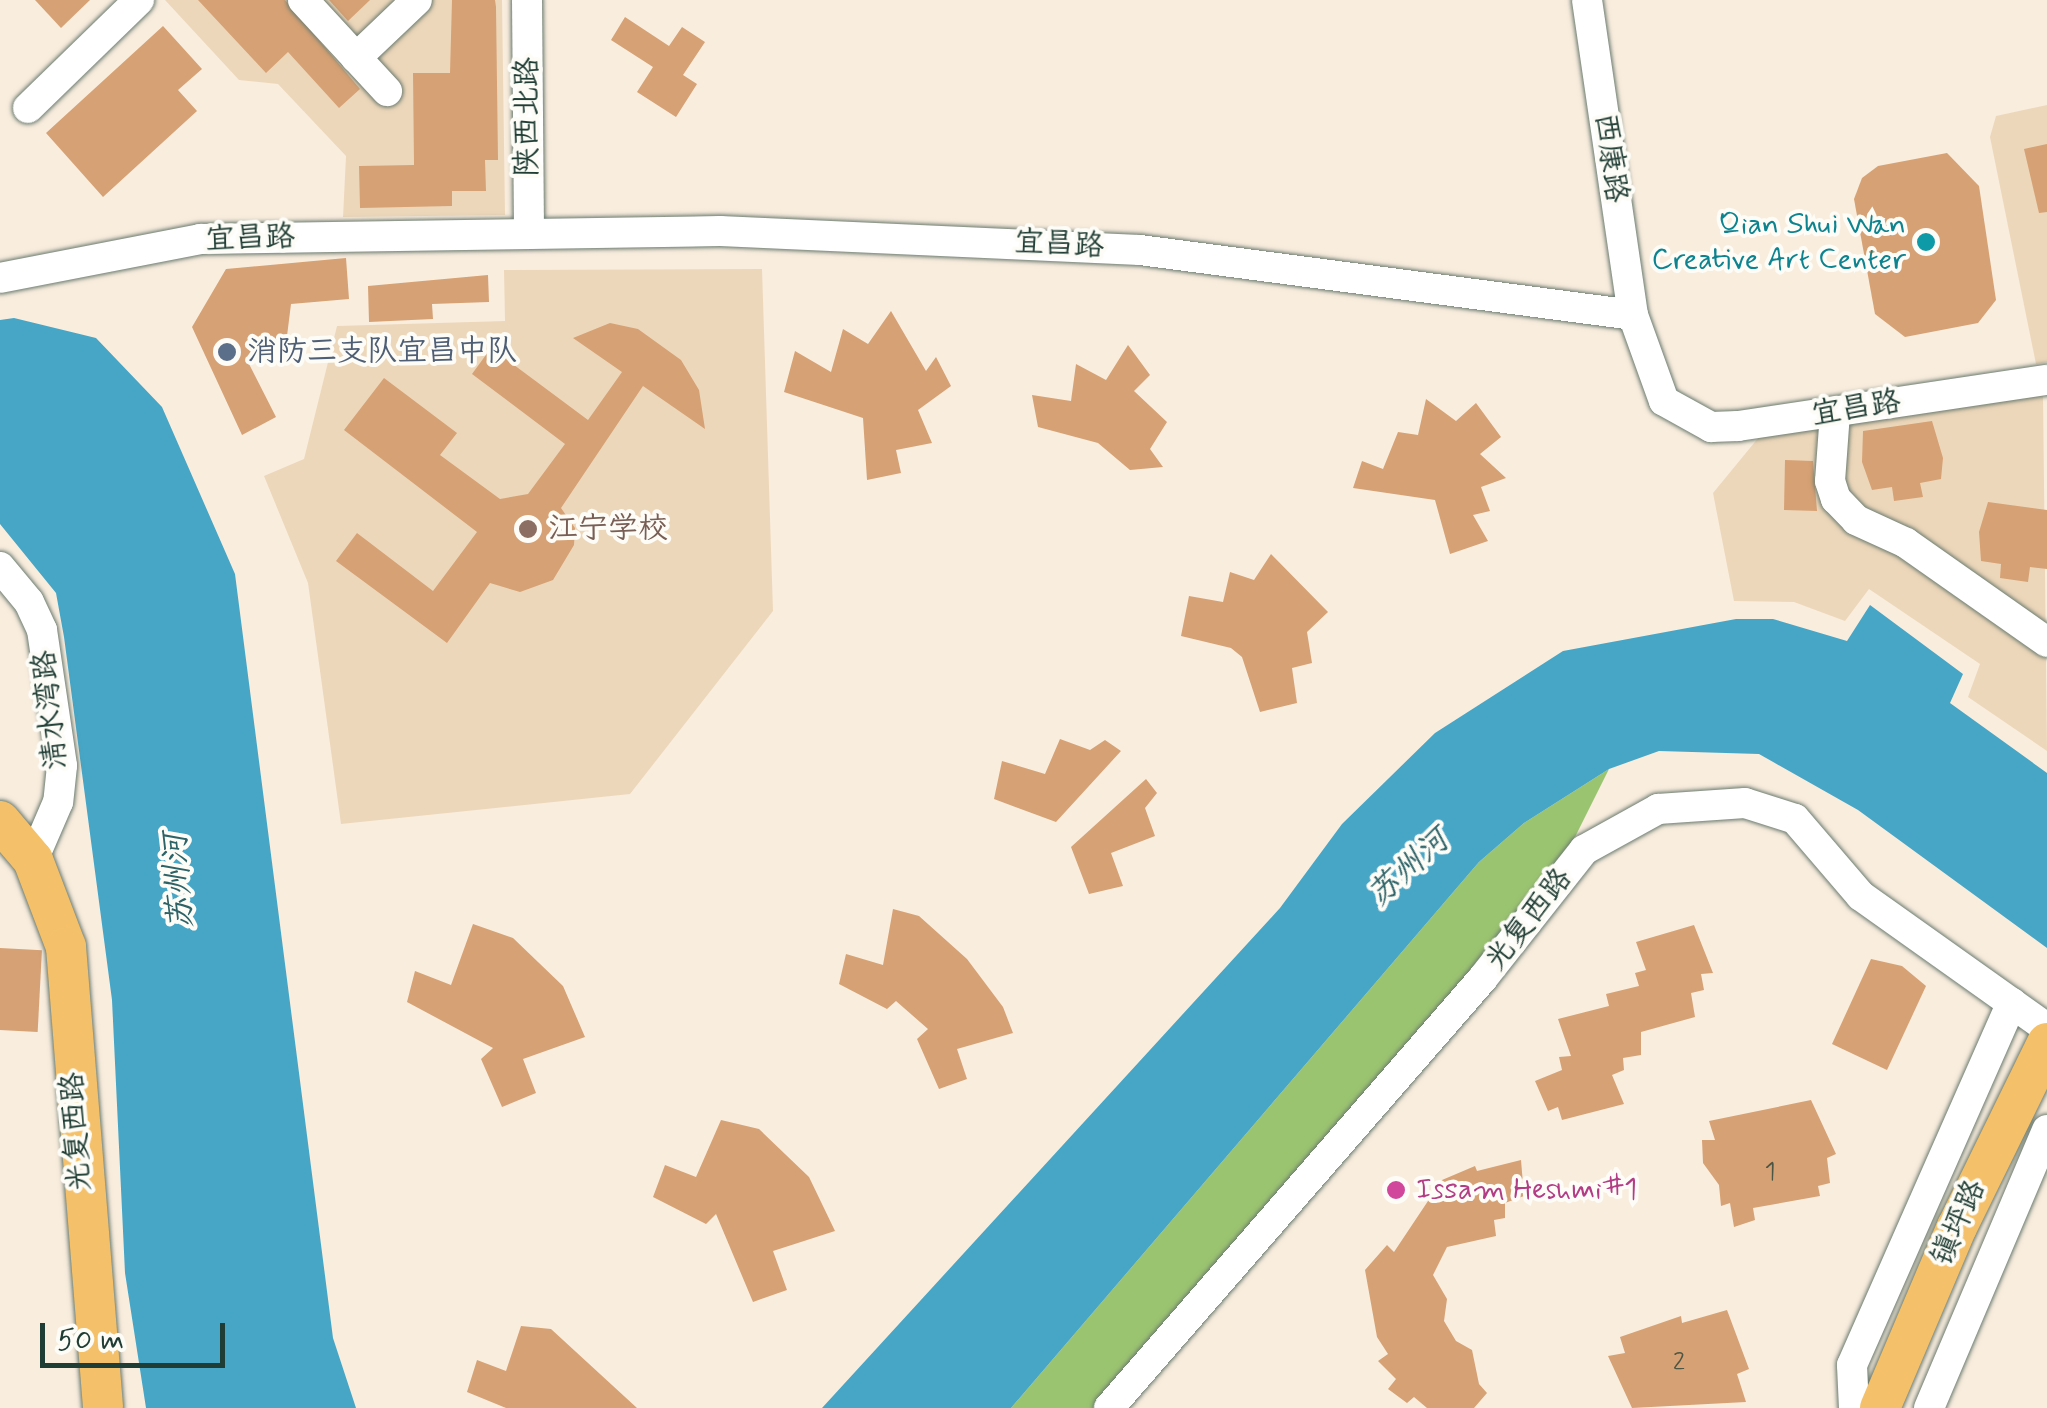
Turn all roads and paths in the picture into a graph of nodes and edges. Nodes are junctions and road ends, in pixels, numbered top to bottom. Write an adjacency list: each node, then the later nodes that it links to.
1 (138, 0): 8 (street)
2 (302, 0): 6 (street)
3 (417, 0): 6 (street)
4 (527, 0): 9 (street, 陕西北路)
5 (1587, 0): 11 (street, 西康路)
6 (356, 58): 7 (street)
7 (387, 91)
8 (28, 108)
9 (529, 234): 10 (street, 宜昌路); 11 (street, 宜昌路)
10 (0, 278)
11 (1633, 315): 13 (street, 宜昌路)
12 (2047, 380): 13 (street, 宜昌路)
13 (1835, 412): 15 (street)
14 (0, 567): 17 (street, 清水湾路)
15 (2047, 642)
16 (0, 821): 17 (main road)
17 (34, 860): 23 (main road, 光复西路)
18 (2012, 1003): 19 (street, 光复西路); 24 (street, 光复西路); 25 (street)
19 (2047, 1028)
20 (2047, 1043): 22 (main road, 镇坪路)
21 (2047, 1130): 26 (street)
22 (1887, 1390)
23 (103, 1408)
24 (1110, 1408)
25 (1854, 1408)
26 (1929, 1408)

